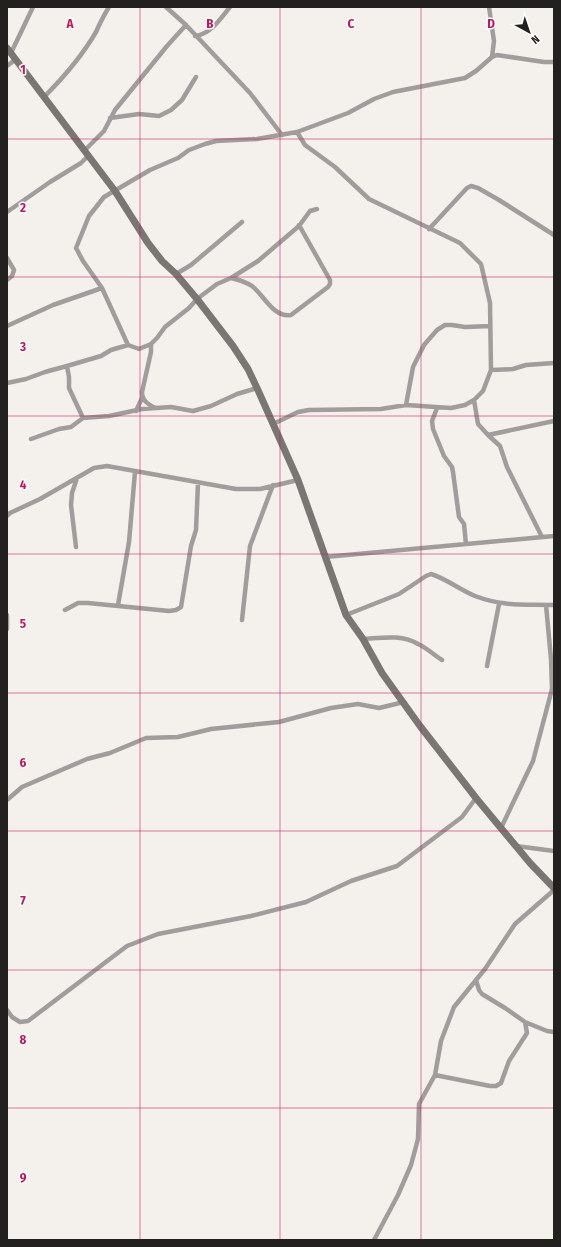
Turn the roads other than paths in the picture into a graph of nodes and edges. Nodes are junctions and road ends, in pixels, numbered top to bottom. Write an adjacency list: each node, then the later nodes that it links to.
1 (33, 7): 8 (street)
2 (109, 7): 14 (street)
3 (166, 7): 6 (street)
4 (230, 7): 7 (street)
5 (489, 7): 9 (street)
6 (186, 25): 7 (street); 15 (street)
7 (195, 36): 17 (street)
8 (9, 50): 10 (street)
9 (492, 57): 11 (street); 16 (street)
10 (16, 59): 12 (street); 14 (street)
11 (554, 62)
12 (7, 66)
13 (196, 77): 15 (street)
14 (44, 97): 18 (street)
15 (110, 118): 18 (street)
16 (297, 132): 17 (street); 24 (street)
17 (282, 135): 19 (street)
18 (86, 153): 19 (street); 21 (street)
19 (115, 191): 27 (street); 30 (street)
20 (317, 208): 23 (street)
21 (7, 212)
22 (242, 222): 27 (street)
23 (299, 225): 28 (street); 28 (street)
24 (429, 229): 25 (street); 33 (street)
25 (554, 235)
26 (7, 258): 29 (street)
27 (176, 274): 31 (street)
28 (231, 278): 31 (street)
29 (7, 280)
30 (102, 288): 32 (street); 35 (street)
31 (197, 299): 34 (street); 40 (street)
32 (7, 326)
33 (490, 326): 38 (street); 43 (street)
34 (151, 344): 35 (street); 41 (street)
35 (128, 345): 37 (street)
36 (554, 363): 38 (street)
37 (67, 366): 39 (street); 47 (street)
38 (491, 370): 42 (street)
39 (7, 383)
40 (257, 388): 44 (street); 49 (street)
41 (142, 398): 44 (street); 46 (street)
42 (474, 400): 45 (street); 50 (street)
43 (406, 405): 45 (street); 49 (street)
44 (155, 408): 46 (street)
45 (437, 408): 60 (street)
46 (136, 411): 47 (street)
47 (83, 418): 51 (street)
48 (554, 421): 50 (street)
49 (273, 424): 54 (street)
50 (488, 435): 59 (street)
51 (31, 439)
52 (135, 472): 53 (street); 55 (street); 64 (street)
53 (77, 478): 57 (street); 61 (street)
54 (298, 480): 56 (street); 62 (street)
55 (198, 483): 56 (street); 64 (street)
56 (273, 485): 70 (street)
57 (8, 514)
58 (554, 536): 59 (street)
59 (542, 537): 60 (street)
60 (466, 544): 62 (street)
61 (76, 547)
62 (325, 557): 68 (street)
63 (499, 604): 65 (street); 68 (street); 74 (street)
64 (118, 605): 67 (street)
65 (546, 605): 66 (street); 78 (street)
66 (554, 605)
67 (65, 610)
68 (346, 615): 72 (street)
69 (7, 616): 71 (street)
70 (242, 620)
71 (7, 629)
72 (362, 639): 73 (street); 75 (street)
73 (442, 660)
74 (487, 666)
75 (404, 702): 76 (street); 77 (street)
76 (476, 798): 78 (street); 83 (street)
77 (7, 800)
78 (501, 828): 79 (street)
79 (516, 846): 80 (street); 81 (street)
80 (554, 851)
81 (554, 889): 82 (street)
82 (476, 980): 84 (street); 86 (street)
83 (7, 1010)
84 (525, 1022): 85 (street); 86 (street)
85 (554, 1032)
86 (434, 1075): 87 (street)
87 (374, 1240)

